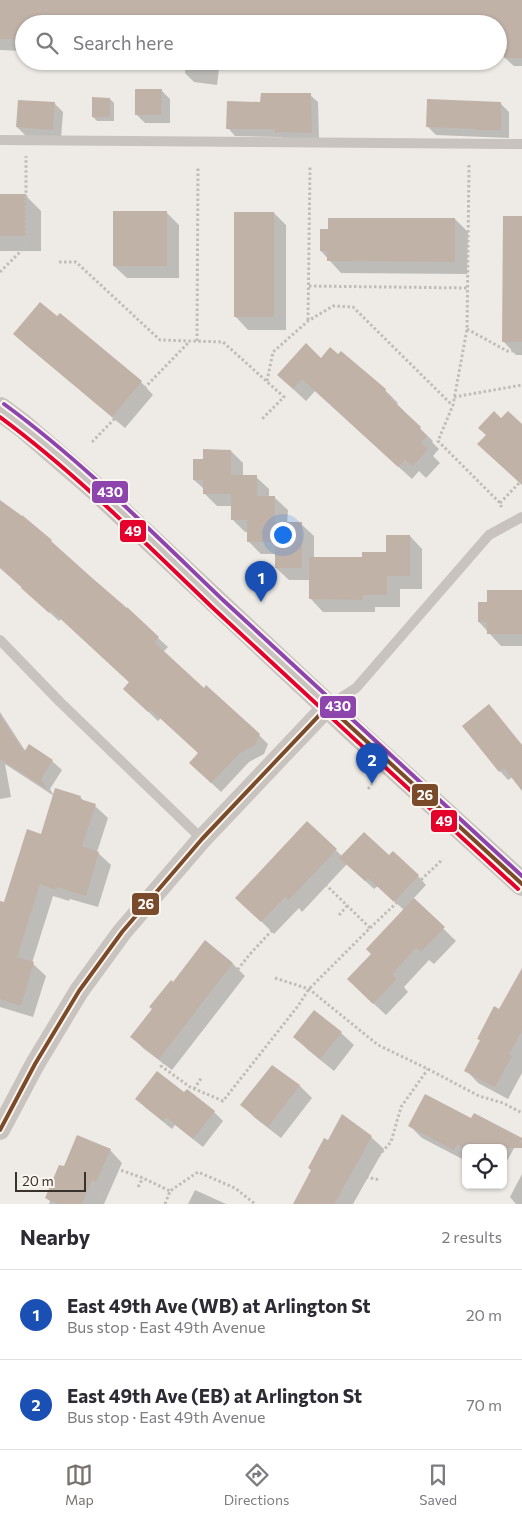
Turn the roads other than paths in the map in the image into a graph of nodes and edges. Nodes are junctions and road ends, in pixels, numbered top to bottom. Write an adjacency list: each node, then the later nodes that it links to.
1 (0, 140): 2 (lane)
2 (522, 144)
3 (0, 409): 6 (street)
4 (522, 517): 6 (lane)
5 (0, 640): 7 (lane)
6 (328, 706): 7 (street); 8 (street)
7 (202, 839): 9 (street)
8 (522, 884)
9 (0, 1130)

